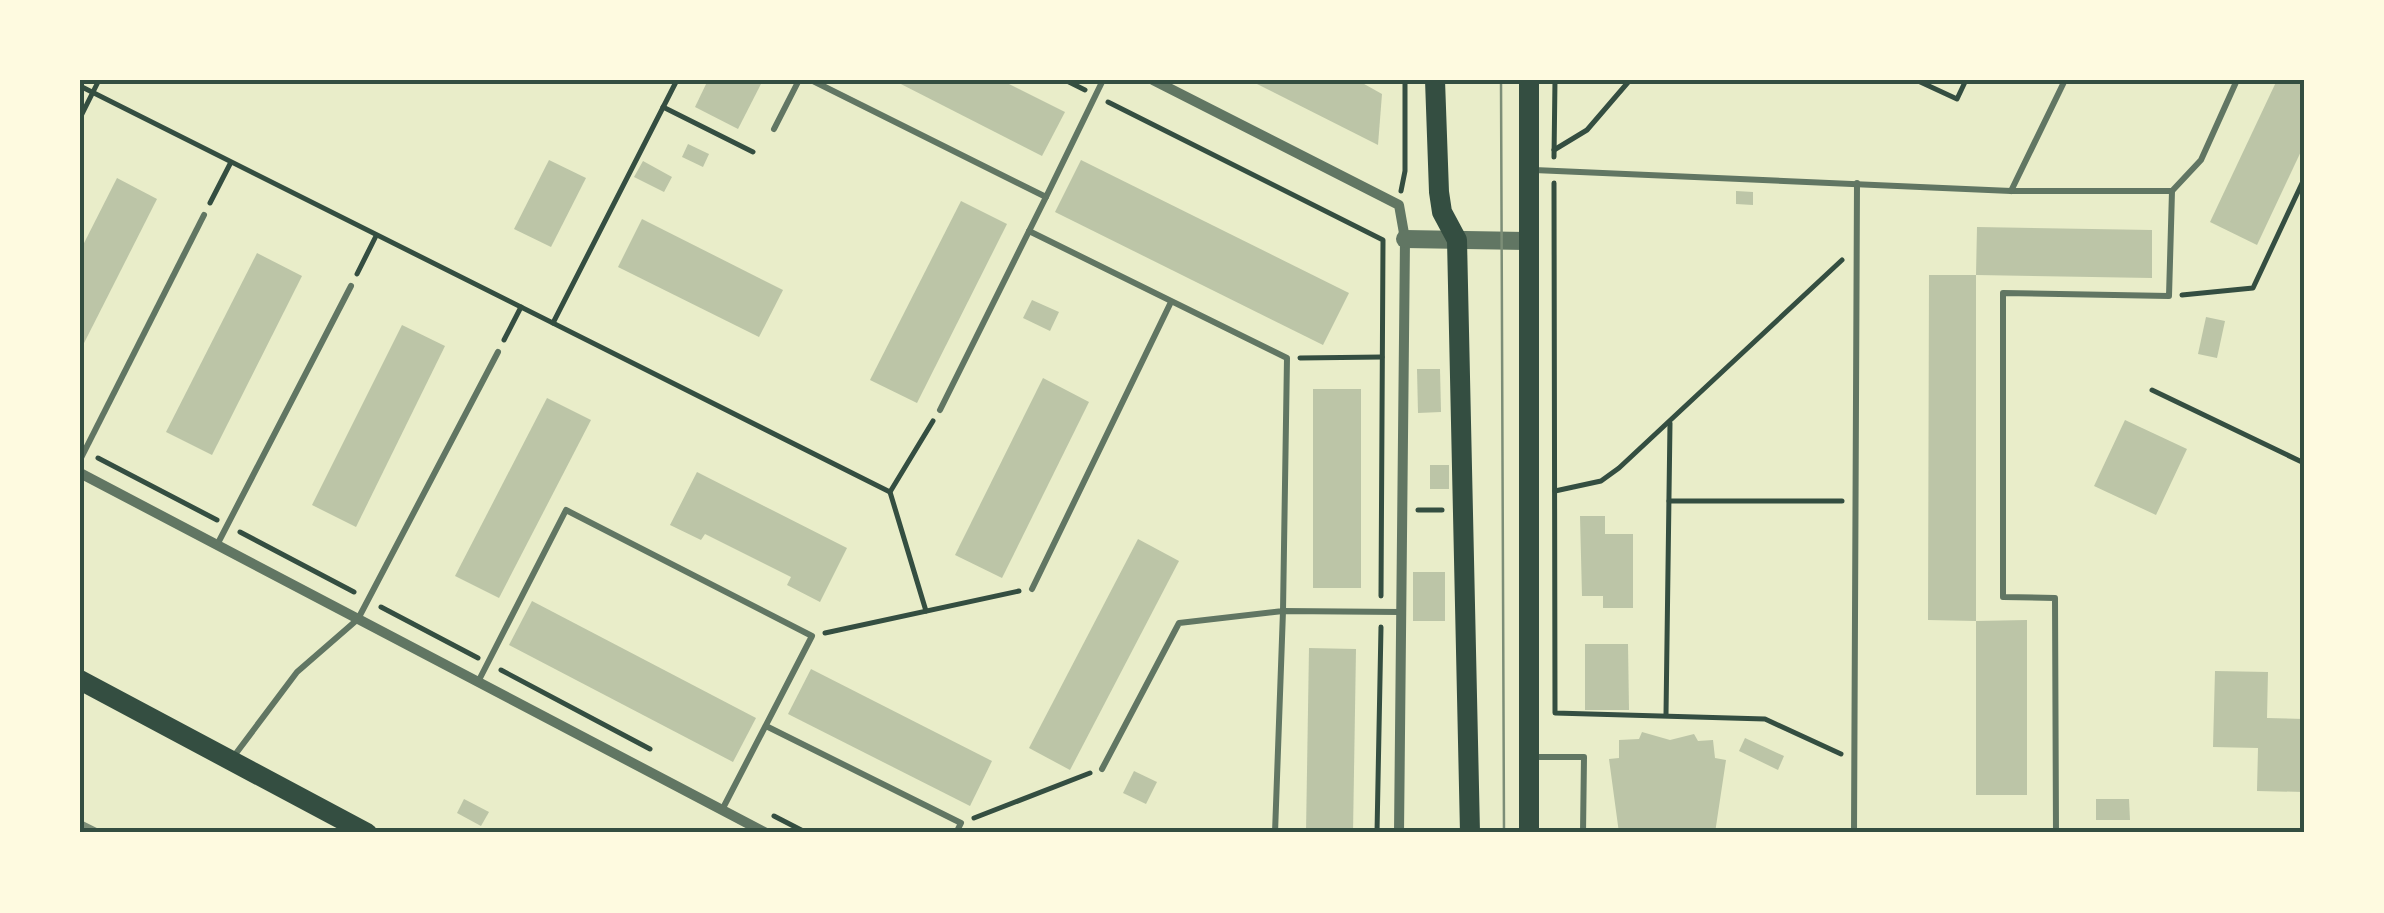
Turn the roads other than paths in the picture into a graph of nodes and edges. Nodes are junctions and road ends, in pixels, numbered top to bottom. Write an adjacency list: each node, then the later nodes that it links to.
1 (799, 80): 9 (lane)
2 (811, 80): 14 (lane)
3 (1103, 80): 14 (lane)
4 (1153, 80): 17 (street)
5 (1530, 80): 10 (main road)
6 (2064, 80): 12 (lane)
7 (2237, 80): 13 (lane)
8 (1430, 82): 18 (main road)
9 (774, 129)
10 (1530, 170): 11 (lane); 19 (main road)
11 (1856, 183): 12 (lane); 46 (lane)
12 (2012, 191): 13 (lane)
13 (2172, 191): 47 (lane)
14 (1046, 198): 16 (lane)
15 (204, 214): 24 (lane)
16 (1029, 231): 21 (lane); 23 (lane)
17 (1405, 239): 18 (street); 29 (street)
18 (1457, 240): 19 (street); 43 (main road)
19 (1530, 241): 34 (main road)
20 (351, 286): 26 (lane)
21 (1171, 302): 27 (lane); 28 (lane)
22 (498, 352): 30 (lane)
23 (940, 410)
24 (80, 460)
25 (80, 472): 26 (street)
26 (217, 544): 30 (street)
27 (1032, 589)
28 (1283, 610): 29 (lane); 36 (lane); 41 (lane)
29 (1400, 612): 42 (street)
30 (358, 619): 32 (street); 35 (lane)
31 (80, 680): 35 (main road)
32 (478, 682): 33 (lane); 37 (street)
33 (766, 726): 37 (lane); 40 (lane)
34 (1529, 758): 44 (main road); 45 (lane)
35 (230, 760): 38 (main road)
36 (1102, 768)
37 (722, 810): 39 (street)
38 (367, 833)
39 (766, 833)
40 (956, 833)
41 (1276, 833)
42 (1399, 833)
43 (1470, 833)
44 (1529, 833)
45 (1584, 833)
46 (1854, 833)
47 (2056, 833)

